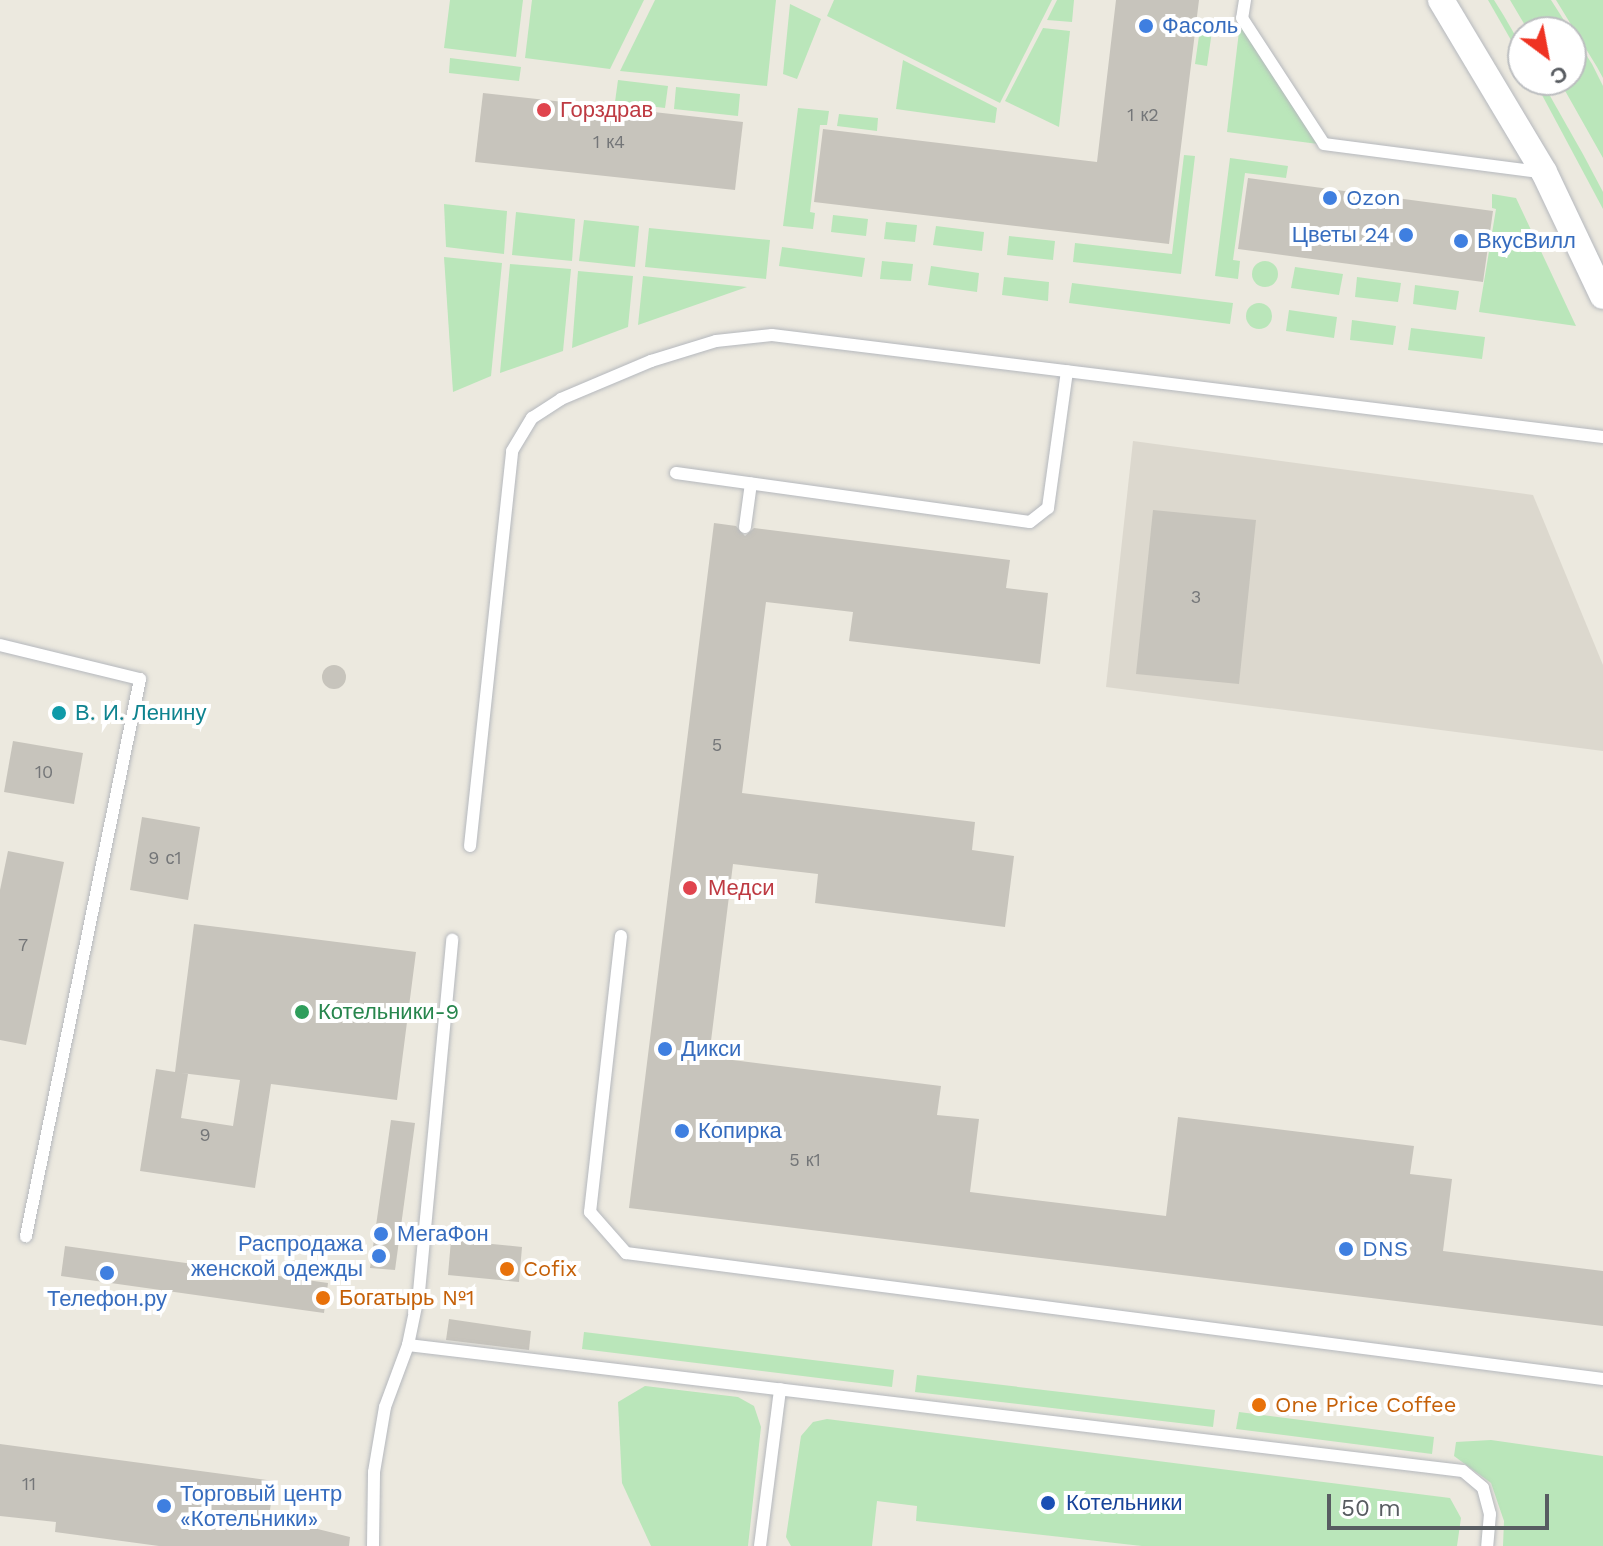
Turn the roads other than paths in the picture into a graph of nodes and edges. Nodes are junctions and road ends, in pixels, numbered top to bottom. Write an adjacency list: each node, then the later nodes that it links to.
1 (1245, 0): 3 (lane)
2 (1441, 0): 3 (street)
3 (1544, 172): 4 (street)
4 (1603, 296)
5 (1067, 371): 6 (lane); 8 (lane); 11 (lane)
6 (1603, 437)
7 (676, 473): 8 (lane)
8 (751, 483): 9 (lane)
9 (745, 527)
10 (0, 645): 14 (lane)
11 (470, 846)
12 (621, 936): 16 (lane)
13 (452, 940): 15 (lane)
14 (26, 1236)
15 (408, 1345): 17 (lane); 18 (lane)
16 (1603, 1379)
17 (780, 1389): 19 (lane); 20 (lane)
18 (373, 1546)
19 (760, 1546)
20 (1487, 1546)

